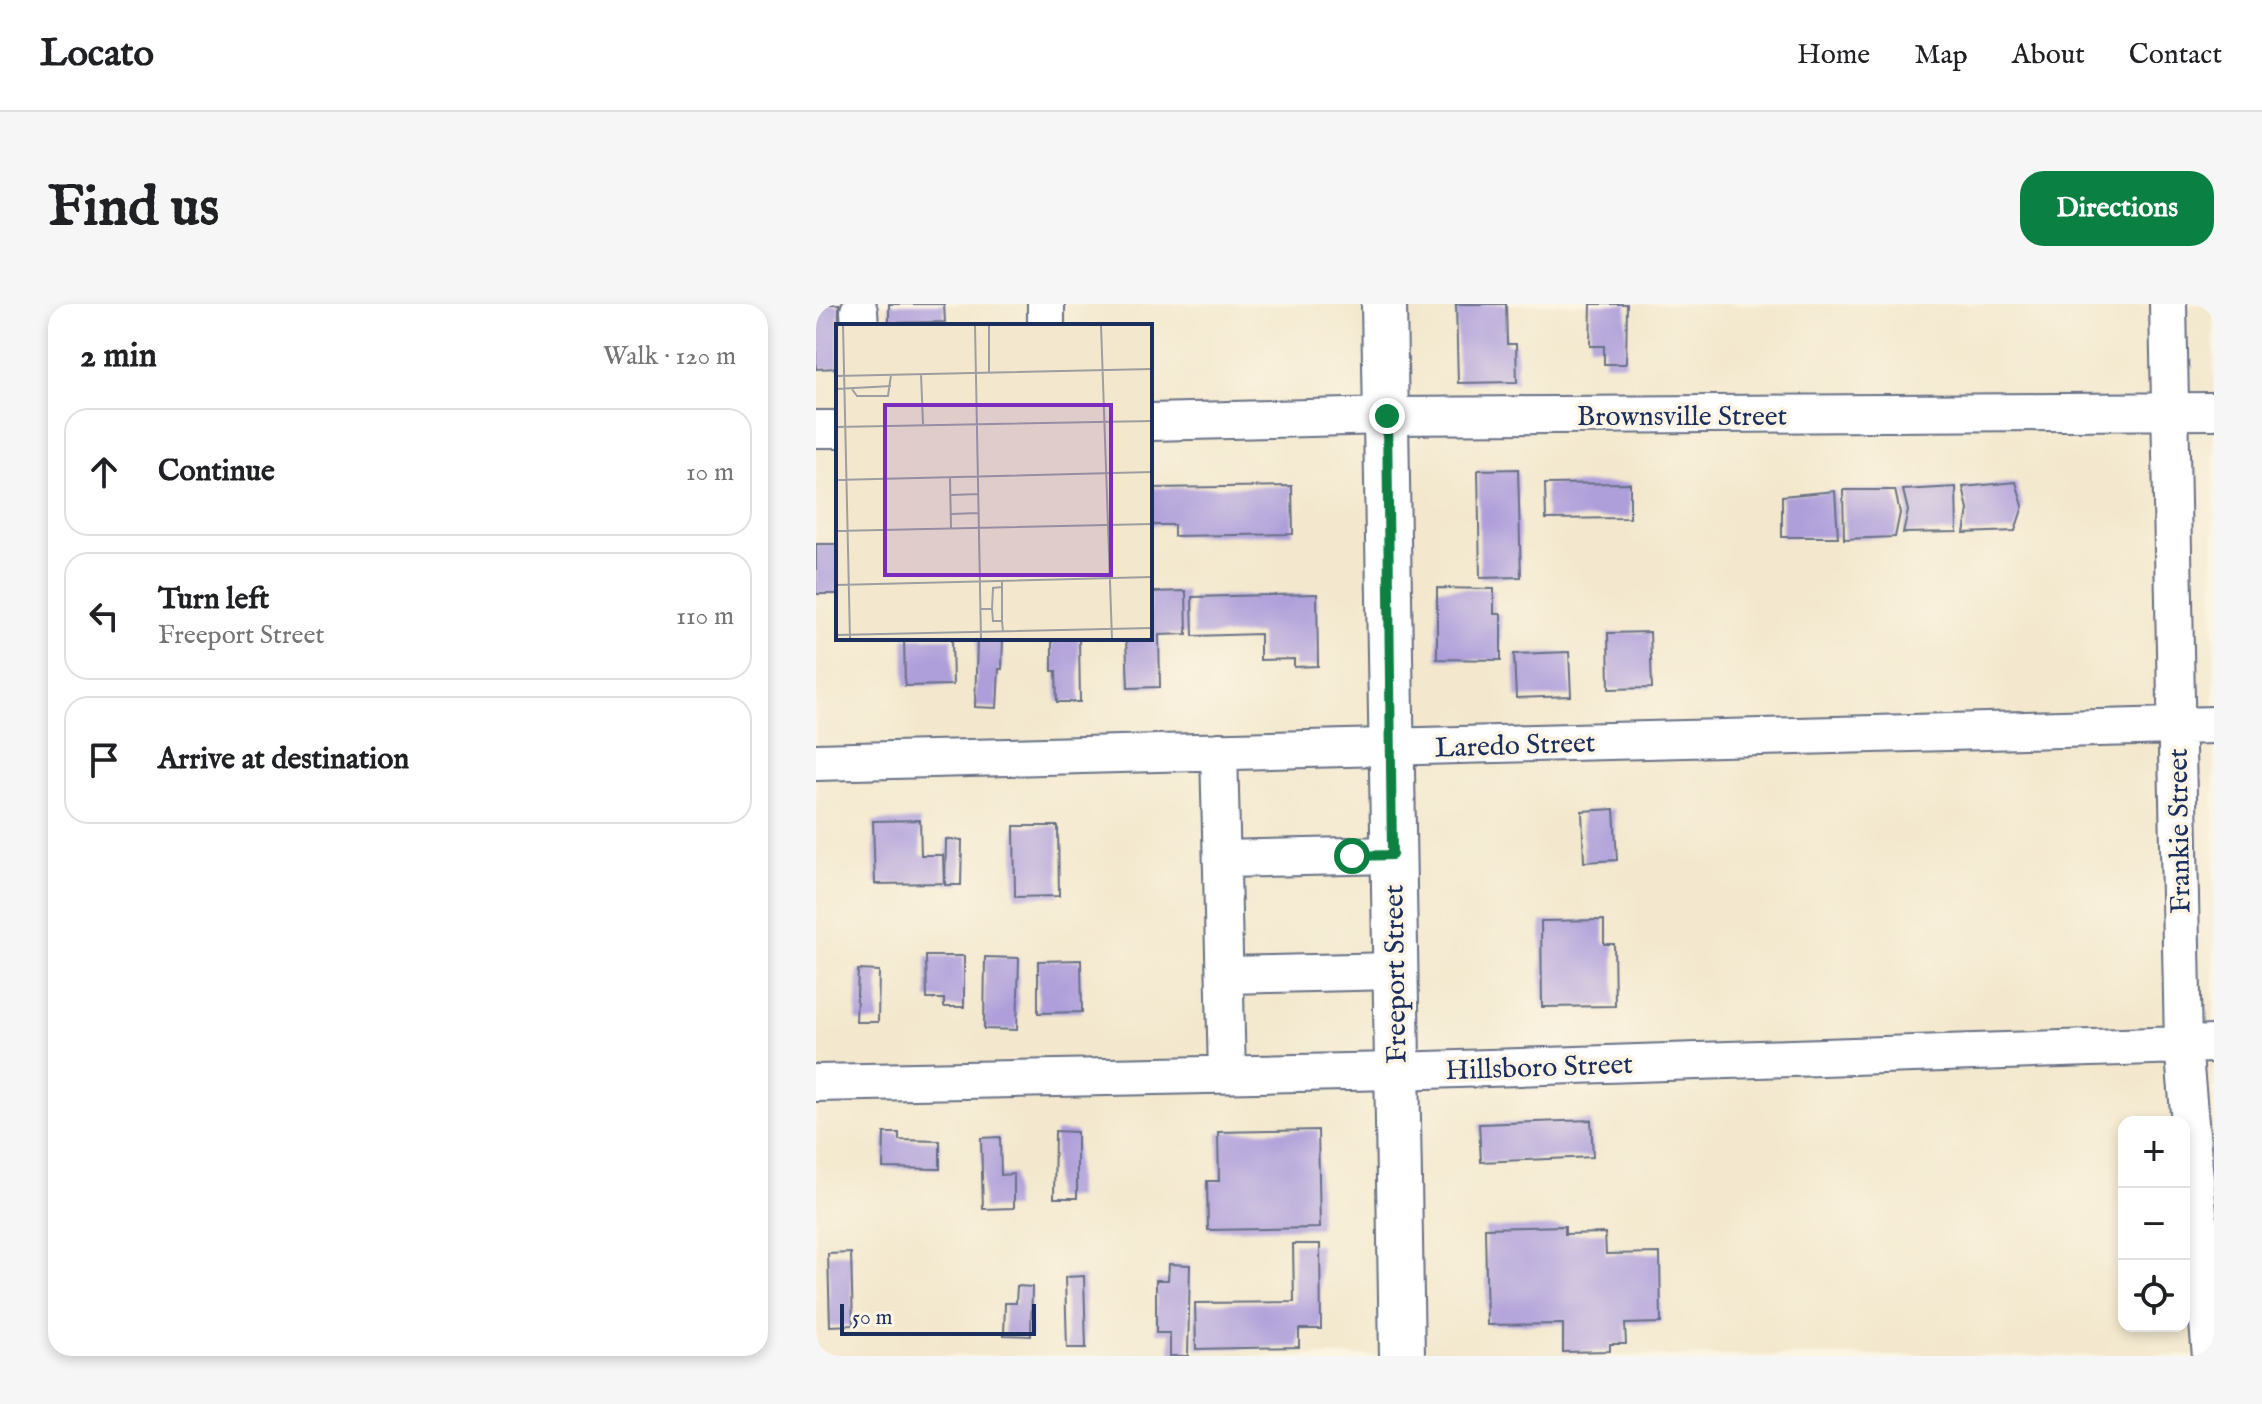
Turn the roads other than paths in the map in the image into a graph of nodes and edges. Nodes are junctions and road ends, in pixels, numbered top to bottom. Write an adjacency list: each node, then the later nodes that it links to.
1 (1384, 304): 5 (main road, Freeport Street)
2 (2168, 304): 4 (street, Frankie Street)
3 (2214, 411): 4 (street, Brownsville Street)
4 (2172, 413): 5 (street, Brownsville Street); 8 (street, Frankie Street)
5 (1387, 416): 6 (street, Brownsville Street); 9 (main road, Freeport Street)
6 (1152, 422)
7 (2214, 725): 8 (street, Laredo Street)
8 (2175, 726): 9 (street, Laredo Street); 16 (street, Frankie Street)
9 (1391, 747): 10 (street, Laredo Street); 12 (main road, Freeport Street)
10 (1219, 751): 11 (street, Laredo Street); 13 (street)
11 (816, 762)
12 (1392, 855): 13 (street); 14 (main road, Freeport Street)
13 (1223, 859): 15 (street)
14 (1394, 971): 15 (street); 17 (main road, Freeport Street)
15 (1226, 975): 18 (street)
16 (2198, 1045): 17 (street, Hillsboro Street); 21 (street, Frankie Street)
17 (1396, 1071): 18 (street, Hillsboro Street); 20 (main road, Freeport Street)
18 (1227, 1074): 19 (street, Hillsboro Street)
19 (816, 1083)
20 (1402, 1356)
21 (2211, 1356)

